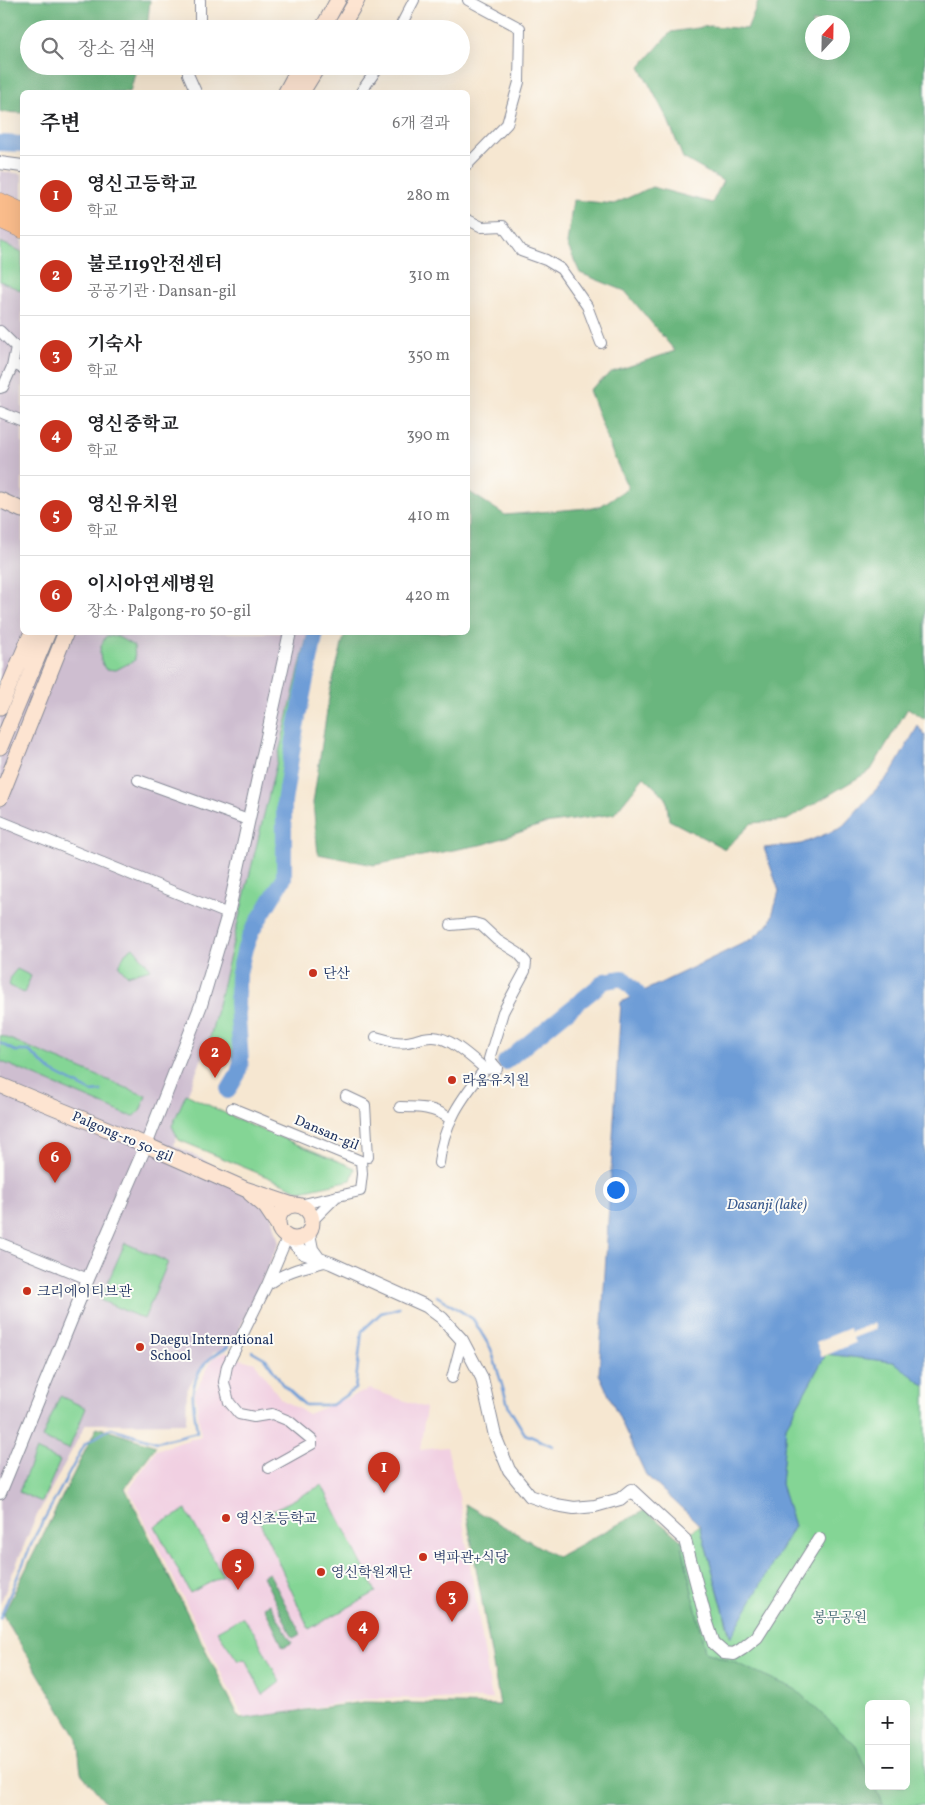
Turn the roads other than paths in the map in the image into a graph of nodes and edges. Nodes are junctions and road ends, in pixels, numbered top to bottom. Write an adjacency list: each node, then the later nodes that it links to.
1 (200, 0): 6 (street)
2 (338, 0): 7 (main road)
3 (357, 0): 8 (main road)
4 (414, 0): 9 (street)
5 (468, 0): 18 (street)
6 (200, 20)
7 (327, 20)
8 (345, 20)
9 (404, 20)
10 (188, 75): 14 (street)
11 (295, 75): 15 (main road)
12 (312, 75): 16 (main road)
13 (373, 75): 17 (street)
14 (195, 90)
15 (287, 90)
16 (303, 90)
17 (362, 90)
18 (470, 162)
19 (0, 163): 20 (street)
20 (20, 166)
21 (0, 202): 22 (highway)
22 (20, 211)
23 (0, 219): 25 (highway)
24 (470, 221): 27 (street)
25 (20, 228)
26 (0, 331): 28 (street)
27 (601, 343)
28 (18, 366): 29 (street)
29 (0, 388)
30 (0, 412): 31 (street)
31 (20, 420)
32 (0, 500): 33 (main road)
33 (20, 509)
34 (31, 635): 38 (main road)
35 (47, 635): 39 (main road)
36 (65, 635): 41 (main road)
37 (289, 635): 42 (street)
38 (0, 707)
39 (0, 747)
40 (138, 780): 42 (street)
41 (0, 798)
42 (248, 820): 44 (street)
43 (0, 821): 44 (street)
44 (228, 914): 53 (street)
45 (451, 925): 47 (street)
46 (376, 1037): 47 (street)
47 (485, 1069): 52 (street)
48 (0, 1085): 53 (main road, Palgong-ro 50-gil)
49 (346, 1096): 54 (street, Dansan-gil)
50 (400, 1107): 52 (street)
51 (232, 1108): 57 (street, Dansan-gil)
52 (450, 1119): 55 (street)
53 (146, 1145): 56 (main road, Palgong-ro 50-gil); 64 (street)
54 (368, 1157)
55 (439, 1163)
56 (245, 1190): 58 (main road); 59 (main road)
57 (337, 1196): 58 (street); 60 (street)
58 (296, 1205): 59 (main road); 60 (main road)
59 (278, 1225): 61 (main road)
60 (311, 1227): 61 (main road); 63 (street)
61 (289, 1239): 63 (street); 65 (street)
62 (0, 1243): 64 (street)
63 (322, 1261): 65 (street); 66 (street)
64 (88, 1279): 69 (street)
65 (267, 1285): 68 (street)
66 (462, 1340): 67 (street); 70 (street)
67 (452, 1378)
68 (269, 1468)
69 (0, 1493)
70 (819, 1539)

